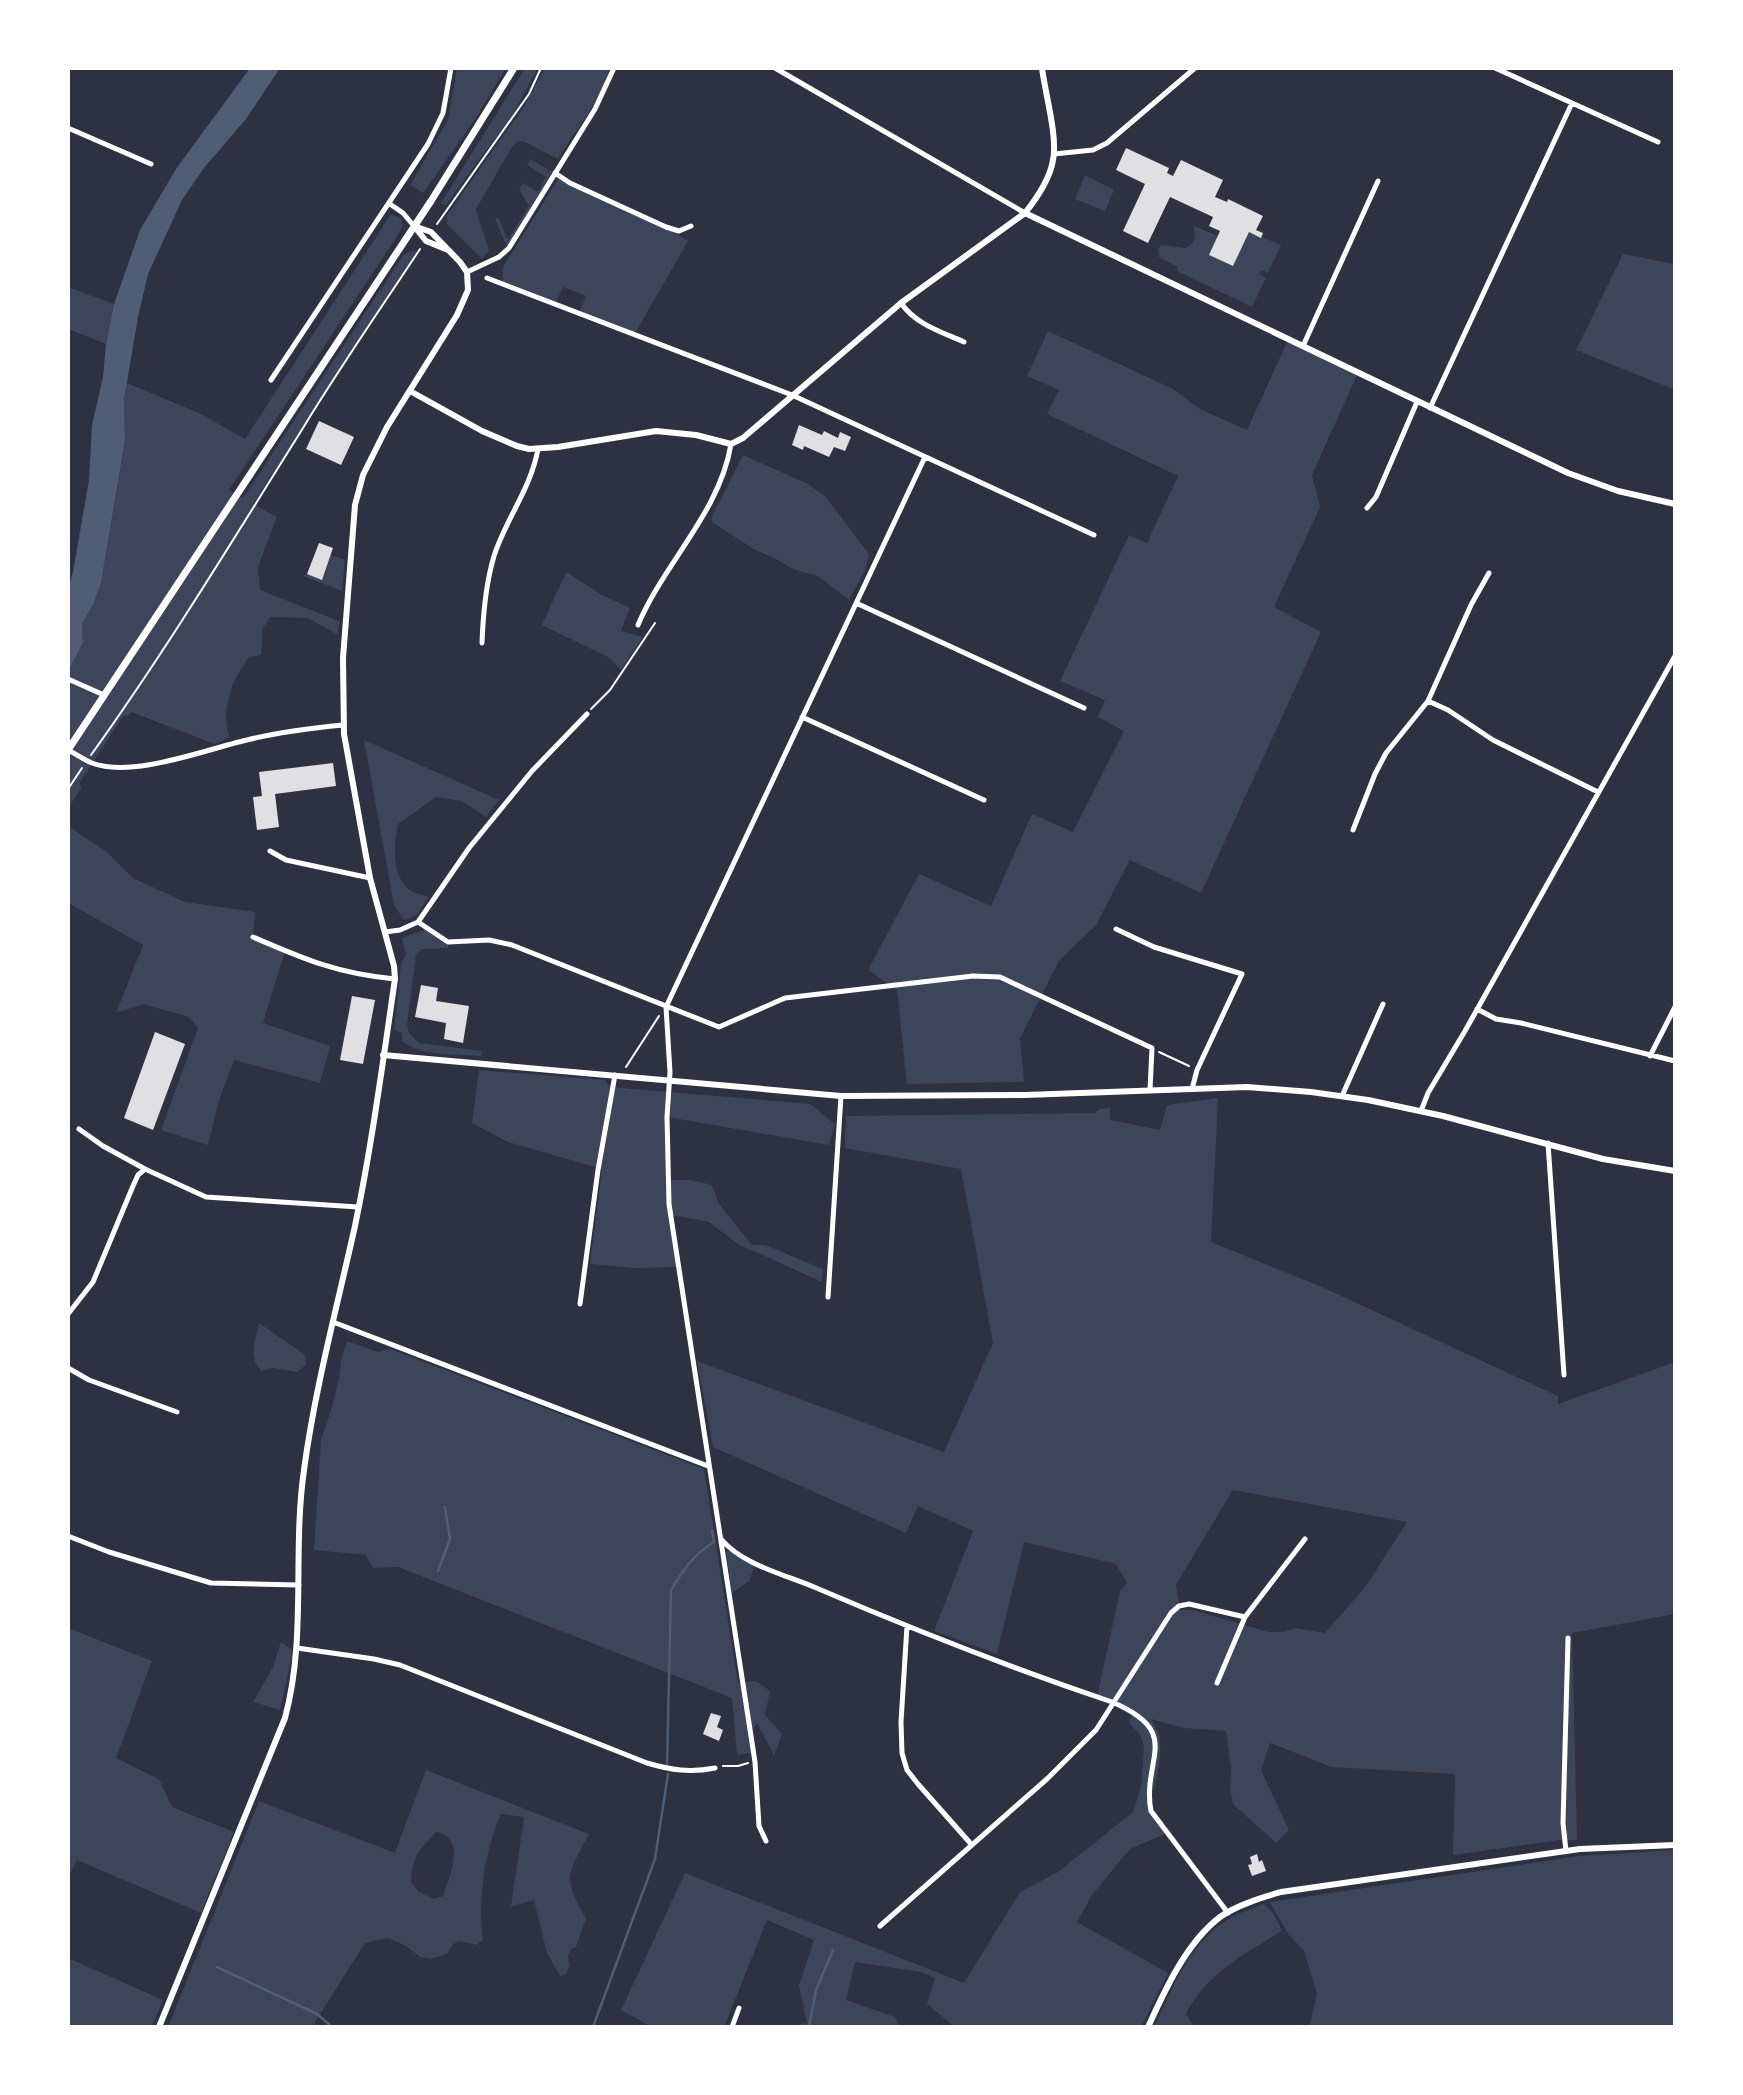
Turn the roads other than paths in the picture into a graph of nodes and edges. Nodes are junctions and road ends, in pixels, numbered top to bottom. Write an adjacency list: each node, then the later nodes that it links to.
1 (451, 68): 15 (street)
2 (514, 68): 17 (main road)
3 (614, 68): 13 (street)
4 (775, 68): 16 (street)
5 (1042, 68): 11 (street)
6 (1195, 68): 11 (street)
7 (1495, 68): 8 (street)
8 (1572, 103): 10 (street); 28 (street)
9 (68, 128): 12 (street)
10 (1658, 142)
11 (1054, 153): 16 (street)
12 (151, 164)
13 (555, 173): 18 (street); 19 (street)
14 (1378, 181): 23 (street)
15 (390, 204): 17 (street); 24 (street)
16 (1025, 213): 21 (street); 23 (street)
17 (414, 226): 19 (street); 41 (main road)
18 (691, 226)
19 (467, 272): 25 (street)
20 (487, 278): 26 (street)
21 (901, 303): 22 (street); 26 (street)
22 (964, 342)
23 (1304, 346): 27 (street)
24 (271, 380)
25 (410, 391): 30 (street); 46 (street)
26 (792, 395): 29 (street); 31 (street)
27 (1417, 402): 28 (street); 33 (street)
28 (1430, 408): 32 (street)
29 (731, 444): 30 (street); 37 (street)
30 (538, 449): 38 (street)
31 (925, 457): 34 (street); 36 (street)
32 (1675, 504)
33 (1367, 509)
34 (1094, 535)
35 (1489, 573): 42 (street)
36 (856, 603): 43 (street); 45 (street)
37 (638, 625)
38 (482, 643)
39 (1675, 656): 48 (street)
40 (70, 680): 41 (street)
41 (104, 695): 47 (main road)
42 (1428, 701): 48 (street); 50 (street)
43 (1084, 708)
44 (587, 714): 53 (street)
45 (802, 717): 49 (street); 59 (street)
46 (343, 725): 47 (street); 52 (street)
47 (68, 750)
48 (1598, 792): 61 (street)
49 (984, 800)
50 (1353, 830)
51 (270, 851): 52 (street)
52 (370, 878): 55 (street)
53 (418, 922): 55 (street); 59 (street)
54 (1116, 929): 67 (street)
55 (385, 932): 57 (street)
56 (253, 937): 57 (street)
57 (395, 979): 62 (street)
58 (1383, 1004): 70 (street)
59 (666, 1007): 66 (street); 68 (street)
60 (1675, 1007): 63 (street)
61 (1477, 1009): 63 (street); 71 (street)
62 (383, 1055): 65 (street); 76 (street)
63 (1650, 1056): 64 (street)
64 (1675, 1061)
65 (615, 1075): 66 (street); 78 (street)
66 (669, 1080): 69 (street); 84 (street)
67 (1192, 1089): 68 (street); 70 (street)
68 (1150, 1090): 69 (street)
69 (841, 1096): 77 (street)
70 (1342, 1096): 71 (street)
71 (1421, 1111): 73 (street)
72 (79, 1129): 74 (street)
73 (1548, 1143): 75 (street); 82 (street)
74 (145, 1169): 76 (street); 79 (street)
75 (1675, 1171)
76 (358, 1207): 80 (street)
77 (828, 1297)
78 (580, 1304)
79 (68, 1314)
80 (333, 1322): 84 (street); 88 (street)
81 (68, 1368): 83 (street)
82 (1564, 1375)
83 (177, 1412)
84 (708, 1466): 87 (street)
85 (68, 1536): 88 (street)
86 (1305, 1538): 89 (street)
87 (721, 1539): 90 (street); 96 (street)
88 (299, 1585): 92 (street)
89 (1245, 1617): 93 (street); 94 (street)
90 (907, 1626): 94 (street); 97 (street)
91 (1568, 1638): 99 (street)
92 (298, 1648): 95 (street); 103 (street)
93 (1217, 1682)
94 (1111, 1702): 97 (street); 100 (street)
95 (715, 1768)
96 (766, 1841)
97 (971, 1844): 101 (street)
98 (1675, 1845): 99 (street)
99 (1566, 1851): 100 (street)
100 (1228, 1913): 105 (street)
101 (880, 1926)
102 (739, 2008): 104 (street)
103 (159, 2027)
104 (732, 2027)
105 (1147, 2027)

